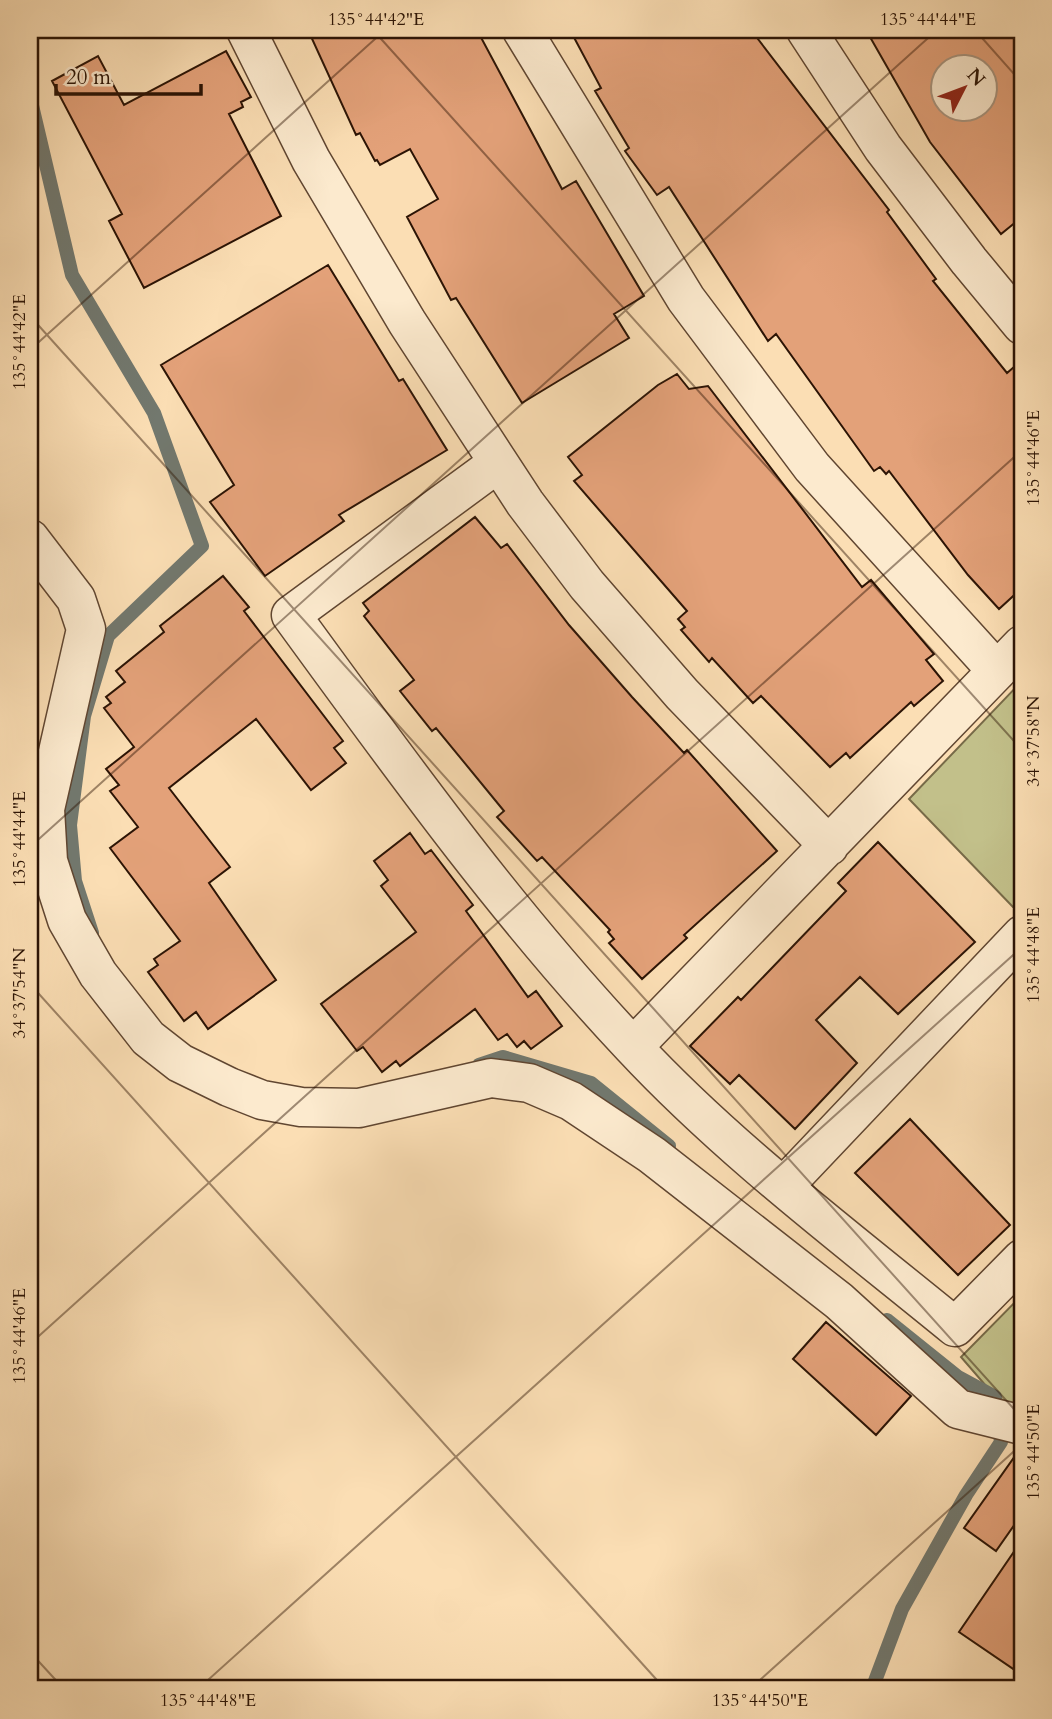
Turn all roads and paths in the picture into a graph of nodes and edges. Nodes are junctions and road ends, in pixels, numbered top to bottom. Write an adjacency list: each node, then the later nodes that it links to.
1 (246, 30): 5 (street)
2 (522, 30): 7 (street)
3 (806, 30): 4 (street)
4 (1022, 325)
5 (498, 463): 8 (street); 10 (street)
6 (30, 539): 13 (street)
7 (1010, 658): 8 (street)
8 (829, 846): 10 (street)
9 (1022, 935): 11 (street)
10 (633, 1047): 11 (street)
11 (784, 1186): 12 (street)
12 (1022, 1259)
13 (1022, 1425)

